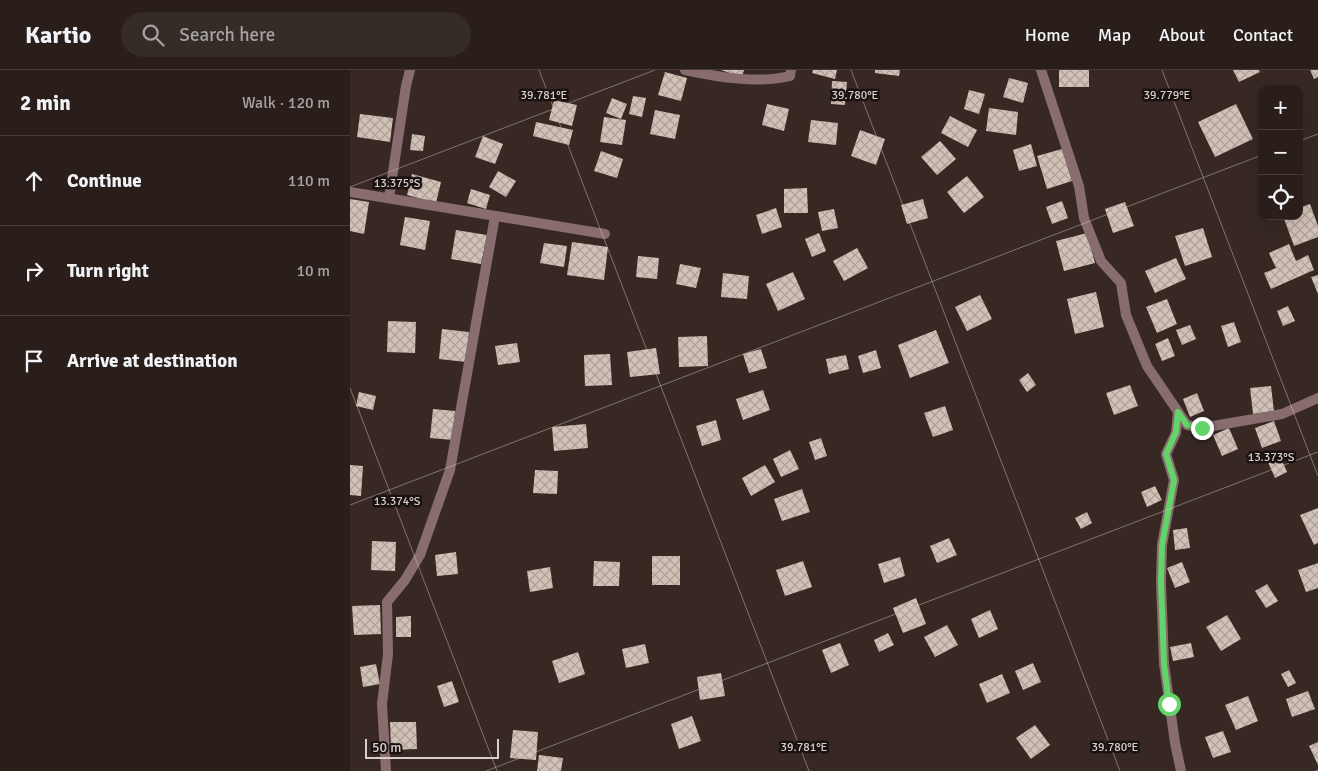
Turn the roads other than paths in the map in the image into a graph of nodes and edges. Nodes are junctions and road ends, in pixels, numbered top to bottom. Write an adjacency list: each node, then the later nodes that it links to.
1 (410, 70): 6 (street)
2 (685, 70): 3 (street)
3 (791, 70)
4 (1041, 70): 10 (street)
5 (350, 192): 6 (street)
6 (389, 198): 7 (street)
7 (495, 216): 8 (street); 11 (street)
8 (605, 234)
9 (1318, 398): 10 (street)
10 (1178, 412): 12 (street)
11 (386, 771)
12 (1181, 771)

